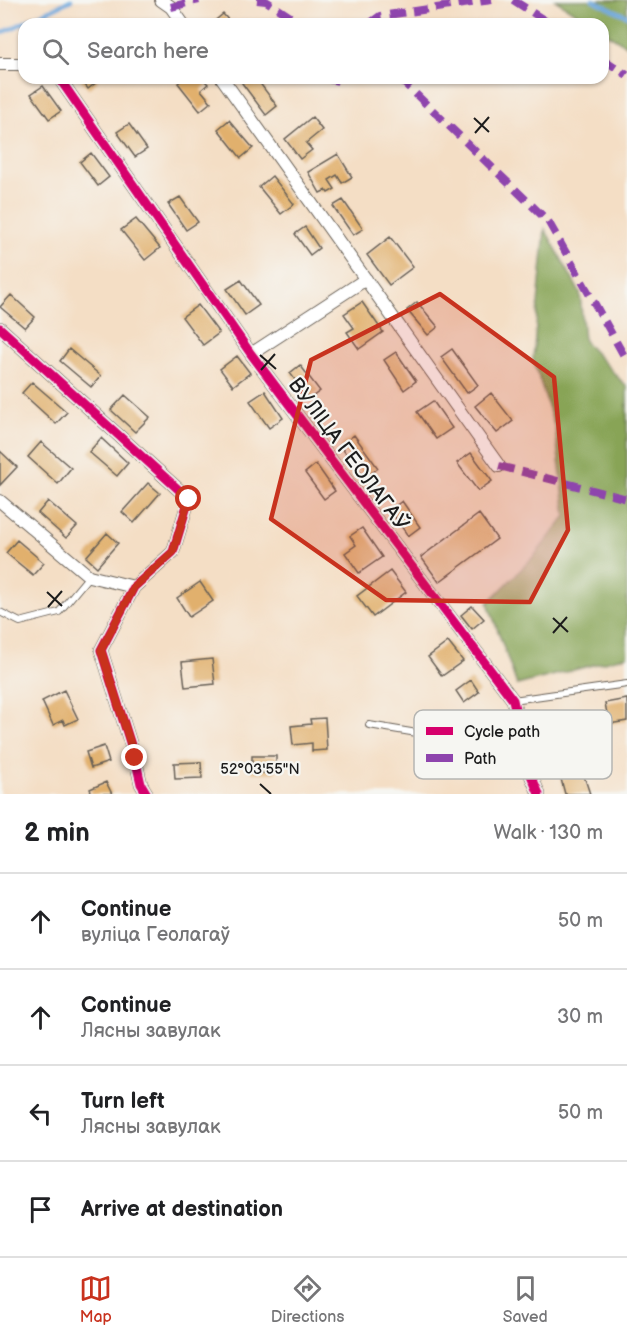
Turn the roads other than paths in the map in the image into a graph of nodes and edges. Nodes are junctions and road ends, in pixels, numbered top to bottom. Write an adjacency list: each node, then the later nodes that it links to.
1 (161, 0): 2 (street)
2 (179, 18)
3 (0, 64): 4 (street)
4 (18, 64)
5 (63, 84): 9 (street, ВУЛІЦА ГЕОЛАГАЎ)
6 (226, 84): 7 (street)
7 (366, 279): 9 (street); 10 (street)
8 (0, 328): 13 (street)
9 (251, 354): 16 (street, ВУЛІЦА ГЕОЛАГАЎ)
10 (499, 466)
11 (0, 501): 12 (street)
12 (89, 576): 13 (street); 14 (lane)
13 (134, 587): 21 (street)
14 (0, 612)
15 (627, 684): 16 (lane)
16 (513, 700): 17 (street)
17 (515, 710)
18 (369, 725): 19 (lane)
19 (414, 732)
20 (533, 779): 22 (street)
21 (147, 794)
22 (539, 794)

